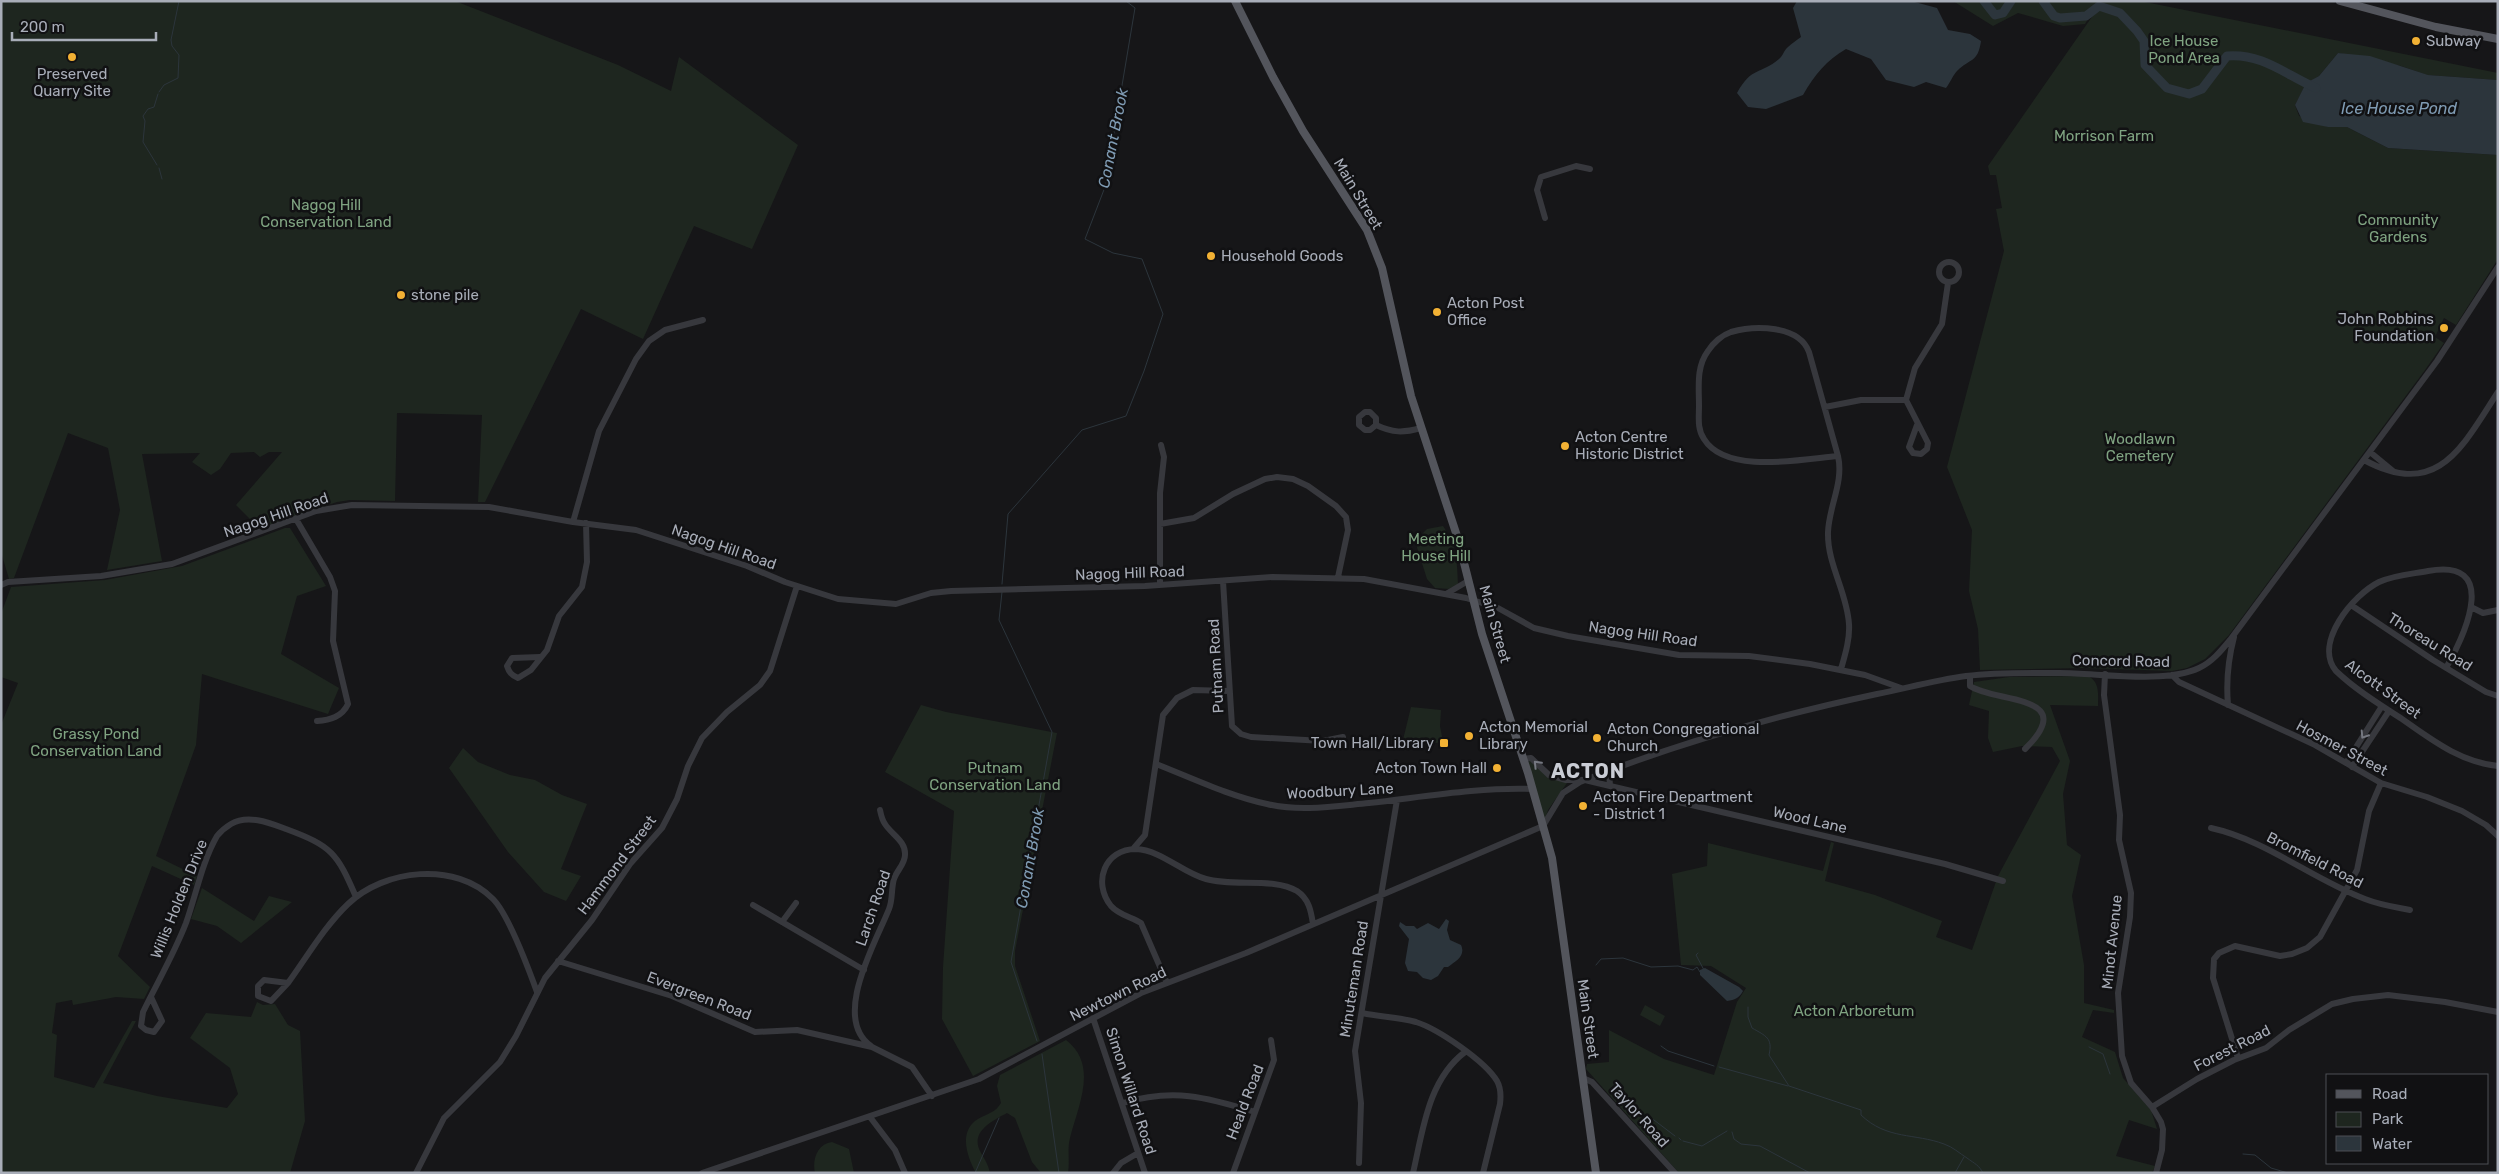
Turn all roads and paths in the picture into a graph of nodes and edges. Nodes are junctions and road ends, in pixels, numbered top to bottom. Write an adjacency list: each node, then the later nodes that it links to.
1 (1235, 1): 4 (main road, Main Street)
2 (1242, 1): 4 (street)
3 (2340, 1): 5 (main road)
4 (1240, 10): 16 (main road, Main Street)
5 (2498, 39)
6 (1590, 169): 7 (street)
7 (1545, 218)
8 (2498, 267): 18 (street, Concord Road)
9 (1948, 283): 12 (street)
10 (702, 320): 23 (street)
11 (2498, 392): 21 (street)
12 (1906, 400): 13 (street); 15 (street)
13 (1825, 407): 19 (street); 19 (street)
14 (1376, 425): 16 (street)
15 (1917, 425)
16 (1421, 428): 28 (main road, Main Street)
17 (1161, 446): 25 (street)
18 (2370, 452): 20 (street, Concord Road); 21 (street)
19 (1838, 456): 40 (street)
20 (2364, 460): 21 (street); 37 (street, Concord Road)
21 (2399, 474)
22 (296, 519): 23 (street, Nagog Hill Road); 29 (street, Nagog Hill Road); 50 (street)
23 (573, 522): 24 (street, Nagog Hill Road)
24 (586, 523): 31 (street, Nagog Hill Road); 38 (street)
25 (1160, 524): 26 (street); 30 (street)
26 (1338, 578): 27 (street, Nagog Hill Road); 32 (street, Nagog Hill Road)
27 (1223, 581): 30 (street, Nagog Hill Road); 45 (street, Putnam Road)
28 (1468, 581): 32 (street); 33 (main road, Main Street)
29 (1, 585)
30 (1160, 585): 31 (street, Nagog Hill Road)
31 (797, 586): 78 (street, Hammond Street)
32 (1446, 594): 33 (street, Nagog Hill Road)
33 (1474, 602): 40 (street, Nagog Hill Road); 53 (main road, Main Street)
34 (2350, 605): 35 (street, Alcott Street); 39 (street, Thoreau Road); 48 (street, Alcott Street)
35 (2473, 608): 36 (street); 39 (street, Alcott Street)
36 (2498, 610)
37 (2235, 632): 42 (street, Concord Road); 47 (street)
38 (540, 657): 38 (street)
39 (2446, 668): 46 (street, Thoreau Road)
40 (1841, 670): 44 (street, Nagog Hill Road)
41 (2105, 674): 42 (street, Concord Road); 43 (street, Concord Road); 94 (street, Minot Avenue)
42 (2172, 675): 47 (street, Hosmer Street)
43 (1970, 676): 44 (street, Concord Road); 52 (street)
44 (1901, 688): 58 (street, Concord Road)
45 (1229, 691): 51 (street, Putnam Road); 55 (street)
46 (2498, 696)
47 (2228, 705): 54 (street, Hosmer Street)
48 (2382, 706): 49 (street, Alcott Street); 54 (street, one-way to 54)
49 (2389, 711): 56 (street, Alcott Street); 57 (street)
50 (317, 721)
51 (1343, 737)
52 (2025, 749)
53 (1523, 759): 59 (street, Concord Road, one-way to 53); 62 (main road, Main Street)
54 (2346, 763): 57 (street, Hosmer Street)
55 (1156, 764): 63 (street, Woodbury Lane); 68 (street)
56 (2498, 766)
57 (2352, 767): 60 (street, Hosmer Street)
58 (1609, 771): 59 (street, Concord Road); 61 (street)
59 (1585, 780): 61 (street, Wood Lane); 65 (street, Concord Road)
60 (2381, 783): 67 (street, Hosmer Street); 70 (street)
61 (1610, 786): 69 (street, Wood Lane)
62 (1533, 789): 63 (street, Woodbury Lane); 65 (main road, Main Street)
63 (1397, 800): 71 (street, Minuteman Road)
64 (880, 810): 79 (street, Larch Road)
65 (1543, 826): 71 (street, Newtown Road); 91 (main road, Main Street)
66 (2211, 828): 70 (street, Bromfield Road)
67 (2498, 836)
68 (1133, 849): 77 (street); 81 (street)
69 (2004, 881)
70 (2346, 890): 75 (street, Bromfield Road); 90 (street)
71 (1381, 895): 77 (street, Newtown Road); 85 (street, Minuteman Road)
72 (356, 897): 80 (street); 82 (street); 83 (street, Willis Holden Drive)
73 (796, 903): 76 (street)
74 (753, 905): 76 (street)
75 (2410, 910)
76 (782, 922): 79 (street)
77 (1313, 924): 81 (street, Newtown Road)
78 (558, 961): 82 (street, Hammond Street); 88 (street, Evergreen Road)
79 (864, 970): 88 (street, Larch Road)
80 (288, 983): 80 (street)
81 (1167, 983): 86 (street, Newtown Road)
82 (537, 992): 99 (street, Hammond Street)
83 (151, 997): 83 (street, Willis Holden Drive)
84 (2498, 1012): 90 (street, Forest Road)
85 (1362, 1013): 89 (street); 98 (street, Minuteman Road)
86 (1093, 1018): 92 (street, Newtown Road); 93 (street, Simon Willard Road)
87 (1271, 1040): 95 (street, Heald Road)
88 (872, 1047): 92 (street, Evergreen Road)
89 (1465, 1052): 105 (street); 106 (street)
90 (2238, 1058): 94 (street, Forest Road)
91 (1583, 1078): 107 (main road, Main Street); 108 (street, Taylor Road)
92 (932, 1096): 96 (street, Newtown Road)
93 (1123, 1103): 95 (street); 97 (street, Simon Willard Road)
94 (2152, 1107): 109 (street, Minot Avenue)
95 (1255, 1112): 104 (street, Heald Road)
96 (870, 1117): 100 (street, Newtown Road); 101 (street)
97 (1138, 1153): 102 (street); 103 (street, Simon Willard Road)
98 (1358, 1163)
99 (416, 1173)
100 (702, 1173)
101 (905, 1173)
102 (1113, 1173)
103 (1145, 1173)
104 (1233, 1173)
105 (1413, 1173)
106 (1484, 1173)
107 (1596, 1173)
108 (1675, 1173)
109 (2156, 1173)

